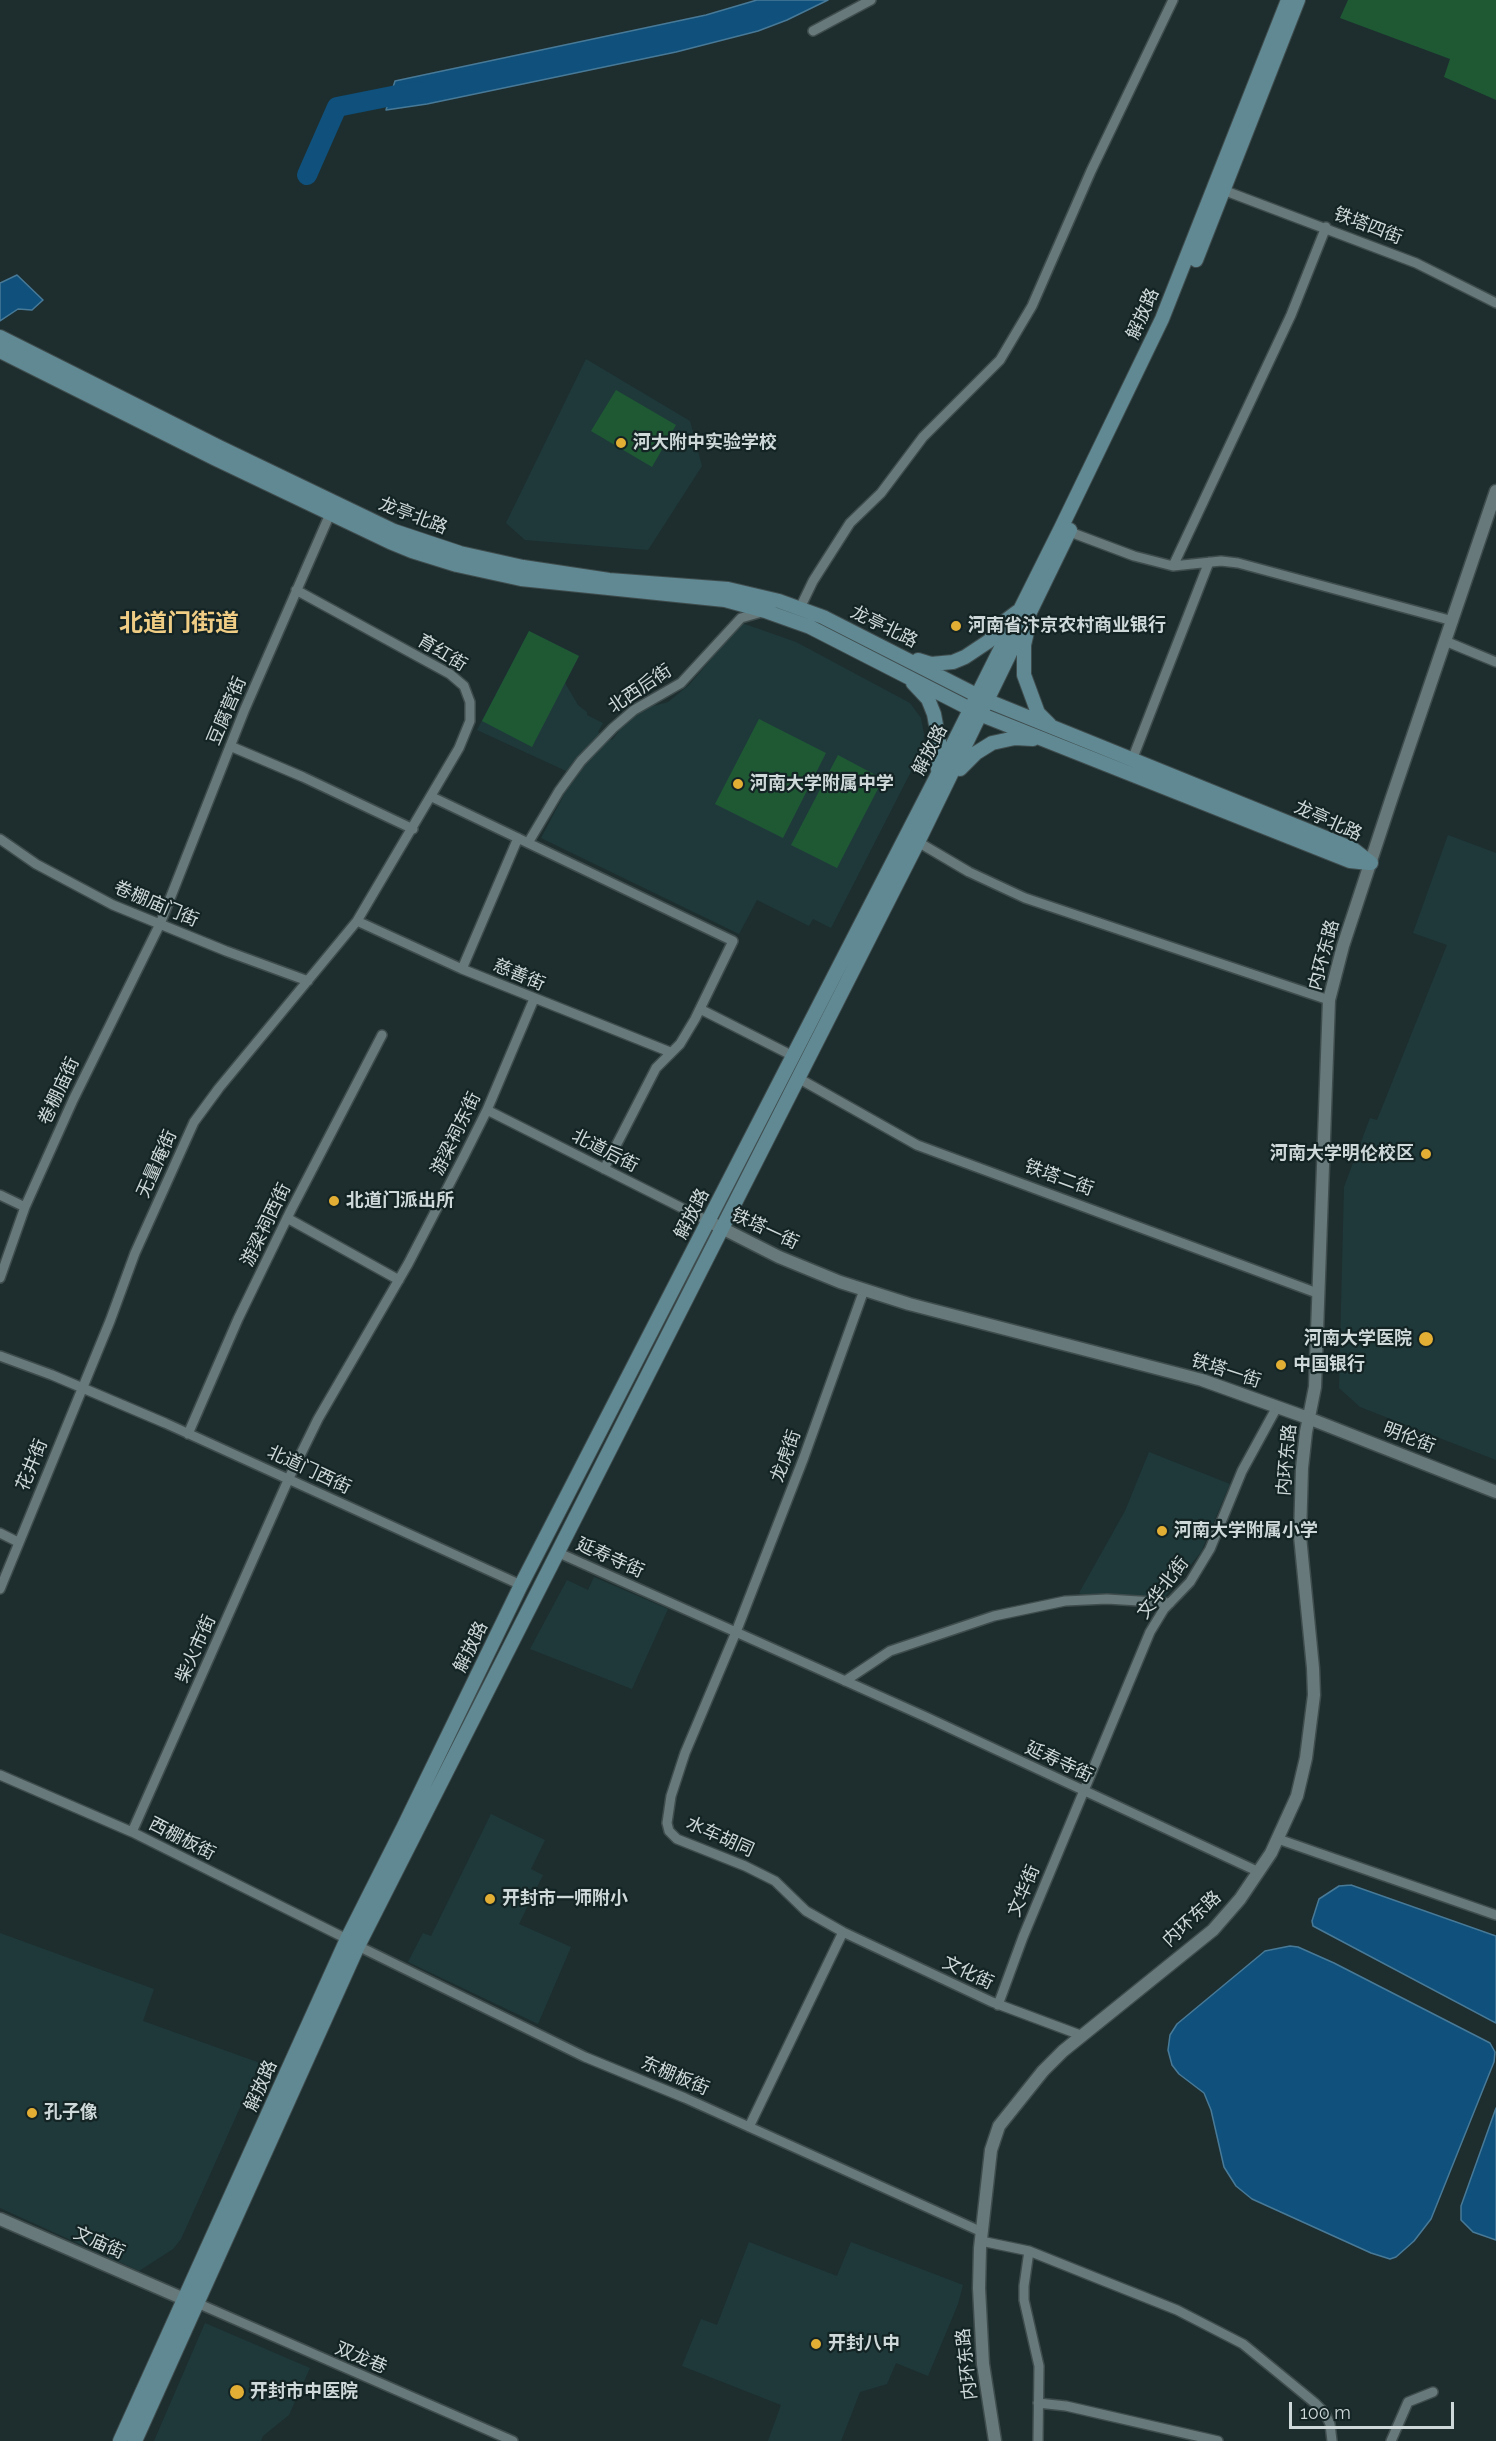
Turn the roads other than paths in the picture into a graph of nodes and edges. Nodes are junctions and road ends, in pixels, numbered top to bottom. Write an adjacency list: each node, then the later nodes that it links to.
1 (871, 0): 5 (street)
2 (1173, 0): 17 (street)
3 (1288, 0): 19 (main road, 解放路)
4 (1298, 0): 6 (main road, 解放路)
5 (813, 31)
6 (1223, 190): 7 (street, 铁塔四街); 13 (main road, 解放路)
7 (1326, 227): 8 (street, 铁塔四街); 15 (street)
8 (1496, 303)
9 (0, 337): 17 (main road, 龙亭北路)
10 (0, 351): 12 (main road, 龙亭北路)
11 (1496, 492): 20 (street, 内环东路)
12 (330, 514): 16 (street, 豆腐营街); 18 (main road, 龙亭北路)
13 (1070, 532): 15 (street); 19 (main road, 解放路)
14 (1209, 562): 15 (street); 20 (street); 29 (street)
15 (1173, 566)
16 (296, 590): 28 (street, 豆腐营街); 31 (street, 育红街)
17 (800, 608): 22 (main road, 龙亭北路)
18 (765, 611): 24 (main road, 龙亭北路); 36 (street, 北西后街)
19 (1026, 611): 22 (main road); 25 (main road, 解放路); 27 (main road)
20 (1453, 621): 21 (street, 内环东路)
21 (1445, 641): 23 (street); 37 (street, 内环东路)
22 (899, 654): 25 (main road, 龙亭北路)
23 (1496, 663)
24 (897, 670): 26 (main road, 龙亭北路); 30 (main road)
25 (983, 698): 26 (main road, 解放路); 27 (main road, 龙亭北路)
26 (976, 712): 27 (main road, 龙亭北路); 30 (main road, 解放路)
27 (1049, 734): 29 (main road, 龙亭北路); 30 (main road); 37 (main road, 龙亭北路)
28 (230, 746): 32 (street); 39 (street, 豆腐营街)
29 (1132, 760): 37 (main road, 龙亭北路)
30 (943, 778): 35 (main road, 解放路); 47 (main road, 解放路)
31 (432, 797): 32 (street, 育红街); 33 (street)
32 (413, 829): 38 (street, 育红街)
33 (518, 838): 36 (street); 40 (street)
34 (0, 839): 39 (street, 卷棚庙门街)
35 (918, 842): 43 (street); 48 (main road, 解放路)
36 (528, 843): 44 (street)
37 (1371, 863): 43 (street, 内环东路)
38 (357, 921): 40 (street, 慈善街); 41 (street, 育红街)
39 (160, 924): 41 (street, 卷棚庙门街); 52 (street, 卷棚庙街)
40 (462, 969): 42 (street, 慈善街)
41 (308, 981): 61 (street, 无量庵街)
42 (534, 999): 46 (street, 慈善街); 49 (street, 游梁祠东街)
43 (1329, 999): 59 (street, 内环东路)
44 (700, 1009): 46 (street); 47 (street)
45 (382, 1035): 53 (street, 游梁祠西街)
46 (670, 1052): 50 (street)
47 (794, 1056): 54 (main road, 解放路)
48 (798, 1078): 55 (main road, 解放路); 59 (street, 铁塔二街)
49 (487, 1110): 50 (street, 北道后街); 57 (street, 游梁祠东街)
50 (604, 1169): 54 (street, 北道后街)
51 (0, 1195): 52 (street)
52 (25, 1207): 56 (street, 卷棚庙街)
53 (287, 1218): 57 (street); 64 (street, 游梁祠西街)
54 (708, 1221): 55 (street, 铁塔一街); 71 (main road, 解放路)
55 (724, 1226): 58 (street, 铁塔一街); 63 (street, 铁塔一街); 70 (main road, 解放路)
56 (0, 1278)
57 (399, 1280): 65 (street, 游梁祠东街)
58 (864, 1290): 62 (street, 铁塔一街); 74 (street, 龙虎街)
59 (1317, 1293): 63 (street, 内环东路)
60 (0, 1356): 61 (street, 北道门西街)
61 (81, 1388): 64 (street, 北道门西街); 69 (street, 花井街)
62 (1277, 1407): 63 (street, 铁塔一街); 73 (street, 文华北街)
63 (1309, 1414): 66 (street, 明伦街); 67 (street, 明伦街); 79 (street, 内环东路)
64 (188, 1434): 65 (street, 北道门西街)
65 (289, 1478): 71 (street, 北道门西街); 78 (street, 柴火市街)
66 (1496, 1483)
67 (1496, 1492)
68 (0, 1533): 69 (street)
69 (18, 1542): 72 (street, 花井街)
70 (559, 1553): 74 (street, 延寿寺街); 83 (main road, 解放路)
71 (521, 1585): 83 (main road, 解放路)
72 (0, 1590)
73 (1170, 1603): 75 (street); 77 (street, 文华北街)
74 (736, 1632): 75 (street, 延寿寺街); 82 (street, 水车胡同)
75 (845, 1681): 77 (street, 延寿寺街)
76 (0, 1775): 78 (street, 西棚板街)
77 (1084, 1792): 80 (street, 延寿寺街); 84 (street, 文华街)
78 (132, 1832): 83 (street, 西棚板街)
79 (1278, 1839): 80 (street, 内环东路); 81 (street)
80 (1259, 1872): 85 (street, 内环东路)
81 (1496, 1915)
82 (843, 1932): 84 (street, 文化街); 86 (street)
83 (352, 1942): 86 (street, 东棚板街); 90 (main road, 解放路)
84 (998, 2005): 85 (street, 文化街)
85 (1083, 2036): 88 (street, 内环东路)
86 (749, 2127): 88 (street, 东棚板街)
87 (0, 2219): 90 (street, 文庙街)
88 (981, 2237): 89 (street, 东棚板街); 96 (street, 内环东路)
89 (1029, 2252): 92 (street); 99 (street, 东棚板街)
90 (190, 2301): 93 (main road, 解放路); 94 (main road, 解放路); 95 (street, 双龙巷)
91 (1433, 2392): 100 (street)
92 (1038, 2403): 97 (street); 98 (street)
93 (120, 2441)
94 (135, 2441)
95 (513, 2441)
96 (995, 2441)
97 (1038, 2441)
98 (1218, 2441)
99 (1332, 2441)
100 (1391, 2441)

